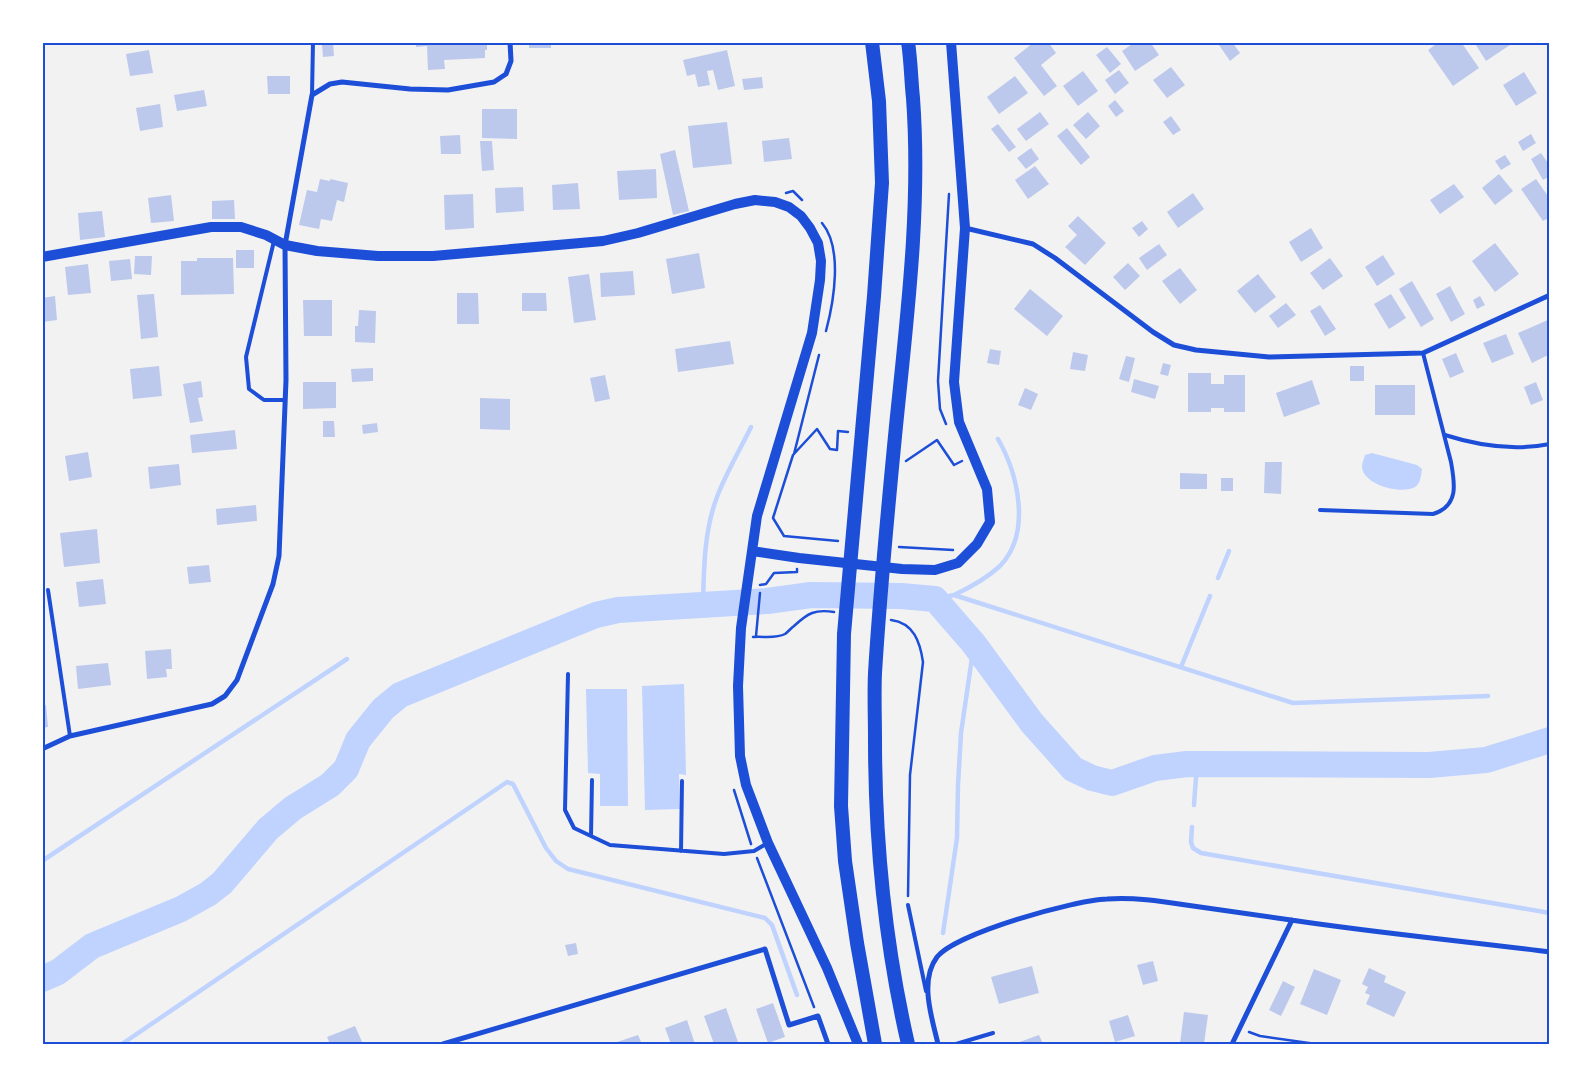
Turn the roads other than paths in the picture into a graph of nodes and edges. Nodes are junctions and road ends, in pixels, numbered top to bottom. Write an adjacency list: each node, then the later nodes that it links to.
1 (313, 42): 6 (lane)
2 (510, 42): 6 (street)
3 (872, 42): 35 (highway)
4 (908, 42): 36 (highway)
5 (951, 42): 7 (main road)
6 (312, 95): 9 (street)
7 (965, 228): 12 (street); 17 (main road)
8 (275, 239): 9 (main road); 10 (main road); 13 (lane)
9 (285, 245): 13 (street); 17 (main road)
10 (42, 257)
11 (1550, 296): 12 (street)
12 (1423, 352): 14 (lane)
13 (286, 400): 20 (street)
14 (1445, 435): 15 (lane); 16 (lane)
15 (1550, 444)
16 (1320, 510)
17 (752, 551): 25 (main road)
18 (48, 590): 20 (lane)
19 (568, 674): 24 (lane)
20 (70, 736): 21 (street)
21 (42, 749)
22 (592, 780): 24 (lane)
23 (682, 781): 26 (lane)
24 (591, 836): 26 (lane)
25 (768, 843): 26 (lane); 34 (main road)
26 (681, 851)
27 (908, 905): 30 (lane)
28 (1292, 920): 29 (street); 30 (street); 39 (street)
29 (1550, 952)
30 (927, 996): 37 (street)
31 (993, 1033): 38 (lane)
32 (443, 1044): 33 (street)
33 (828, 1044)
34 (858, 1044)
35 (874, 1044)
36 (908, 1044)
37 (938, 1044)
38 (956, 1044)
39 (1232, 1044)

